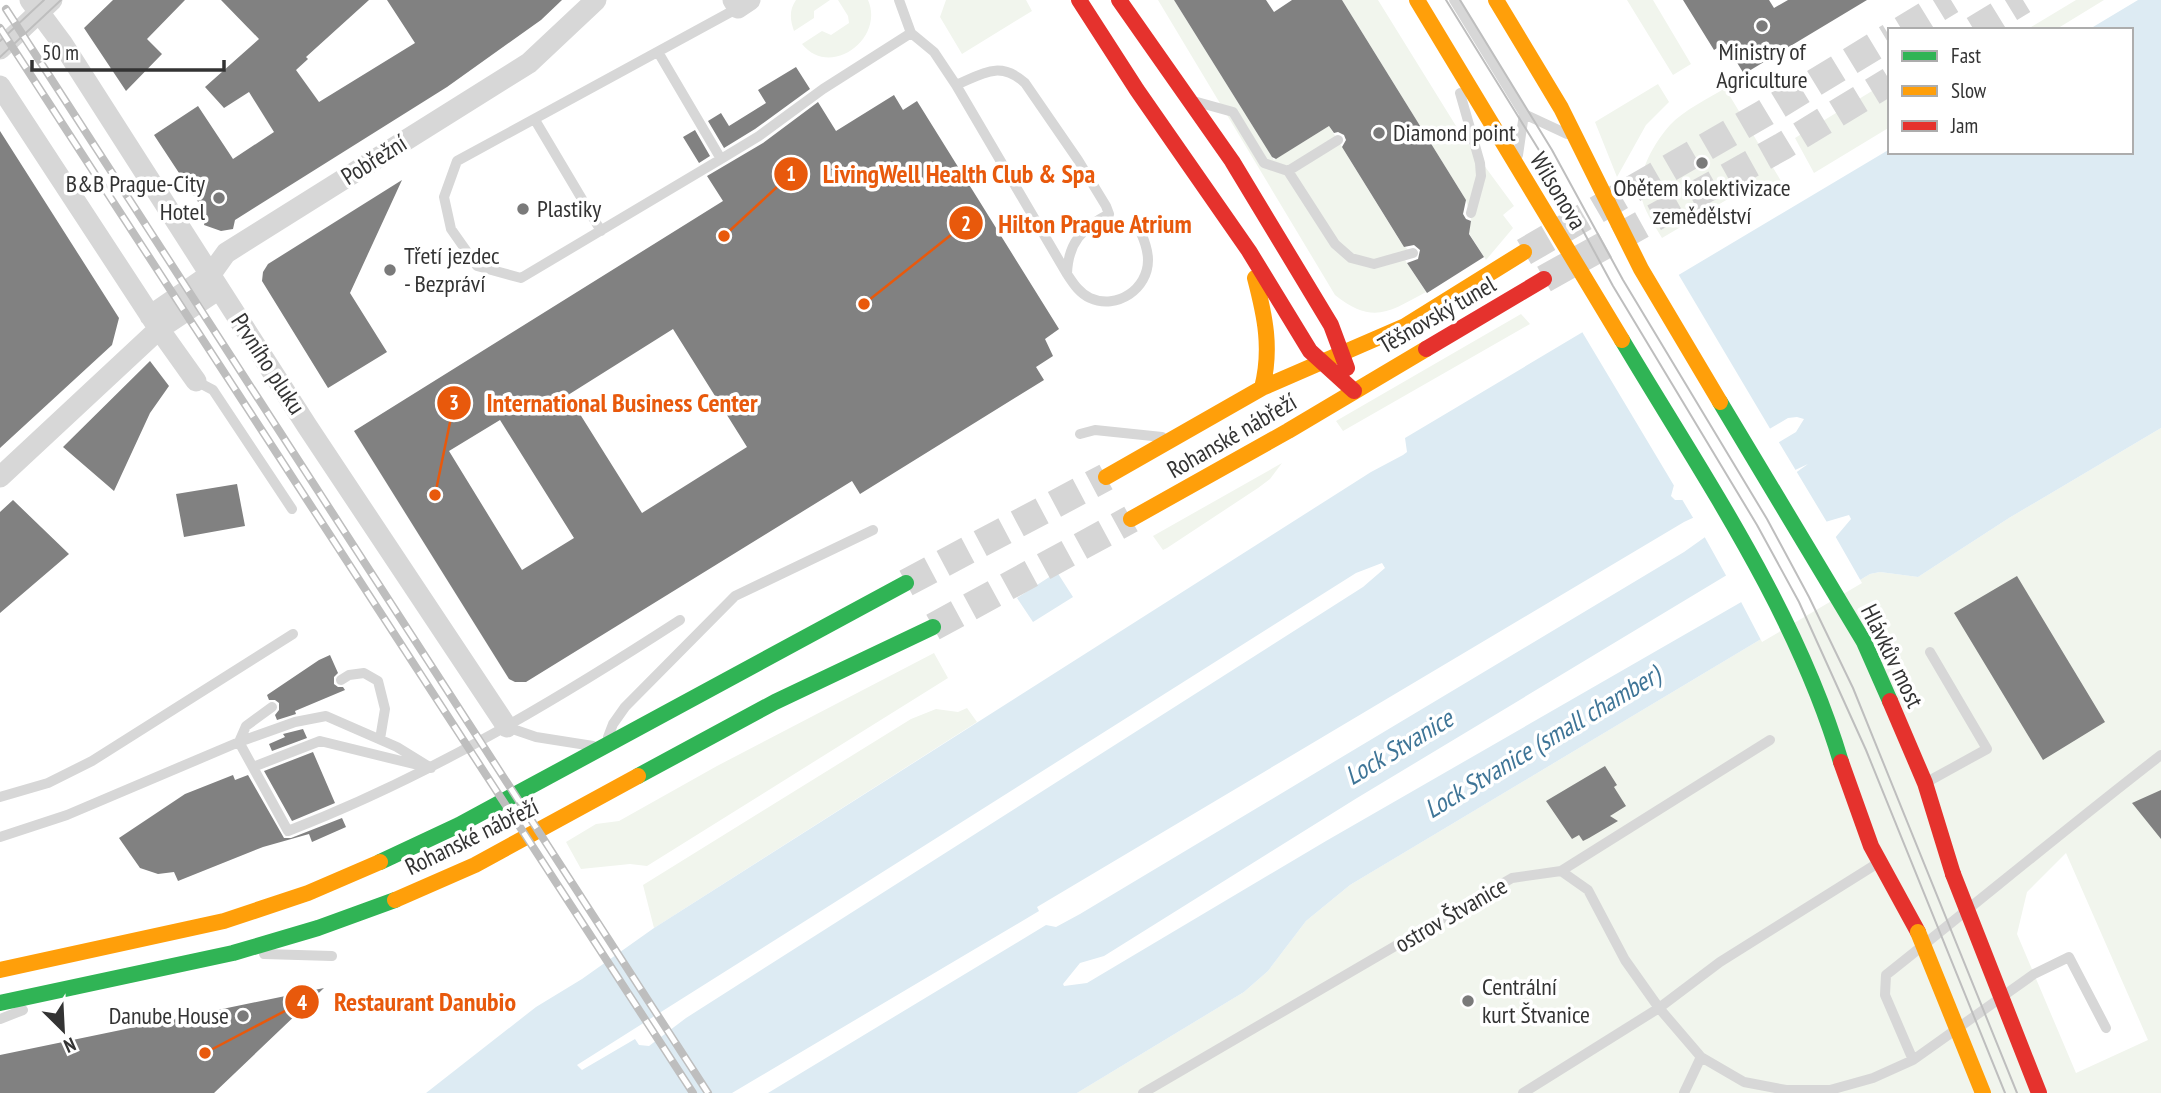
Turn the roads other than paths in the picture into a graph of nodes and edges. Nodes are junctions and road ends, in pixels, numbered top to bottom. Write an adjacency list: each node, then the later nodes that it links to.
1 (596, 0): 33 (street, Pobřežní)
2 (899, 0): 10 (lane)
3 (1079, 0): 27 (main road)
4 (1119, 0): 16 (main road)
5 (1417, 0): 13 (main road, Wilsonova)
6 (1454, 0): 17 (lane)
7 (1496, 0): 19 (main road, Wilsonova)
8 (740, 3): 12 (lane)
9 (40, 4): 11 (street); 33 (street, Prvního pluku)
10 (911, 33): 14 (lane); 21 (lane)
11 (0, 50)
12 (659, 52): 18 (lane); 21 (lane)
13 (1450, 57): 22 (main road, Wilsonova); 24 (lane)
14 (956, 85): 31 (lane); 31 (lane)
15 (0, 86): 34 (street)
16 (1191, 100): 23 (lane); 35 (main road)
17 (1524, 114): 19 (lane); 22 (lane)
18 (535, 120): 25 (lane); 25 (lane)
19 (1576, 138): 30 (main road, Wilsonova)
20 (1338, 140): 23 (lane)
21 (721, 159): 25 (lane)
22 (1516, 166): 65 (main road, Wilsonova)
23 (1288, 171): 29 (lane)
24 (1471, 213)
25 (601, 231)
26 (1141, 233): 31 (lane)
27 (1248, 251): 36 (main road); 38 (main road)
28 (1524, 252): 35 (main road, Těšnovský tunel)
29 (1413, 253)
30 (1641, 269): 62 (main road, Hlávkův most)
31 (1067, 274)
32 (1544, 279): 39 (main road, Těšnovský tunel)
33 (215, 282): 34 (street, Pobřežní); 54 (street, Prvního pluku)
34 (154, 323): 37 (street); 42 (street, Pobřežní)
35 (1343, 352): 36 (main road, Rohanské nábřeží); 39 (main road)
36 (1320, 361): 38 (main road, Rohanské nábřeží); 39 (main road)
37 (196, 381): 44 (lane)
38 (1262, 388): 41 (main road, Rohanské nábřeží)
39 (1354, 391): 45 (main road, Rohanské nábřeží)
40 (1080, 434): 41 (lane, Rohanské nábřeží)
41 (1175, 438): 43 (main road, Rohanské nábřeží)
42 (0, 477)
43 (1106, 477)
44 (292, 509)
45 (1131, 519)
46 (873, 530): 58 (lane)
47 (906, 583): 58 (main road, Rohanské nábřeží)
48 (680, 620): 54 (lane)
49 (933, 627): 67 (main road, Rohanské nábřeží)
50 (293, 634): 63 (lane)
51 (1930, 652): 62 (lane)
52 (341, 680): 55 (lane)
53 (272, 707): 57 (lane)
54 (507, 727): 58 (lane); 61 (lane)
55 (380, 739): 57 (lane); 61 (lane)
56 (1770, 740): 66 (lane)
57 (239, 743): 60 (lane); 64 (lane)
58 (605, 747): 69 (main road, Rohanské nábřeží)
59 (2161, 755): 76 (lane)
60 (253, 767): 61 (lane); 61 (lane)
61 (431, 768)
62 (1925, 783): 81 (main road, Hlávkův most, bridge)
63 (0, 797)
64 (0, 837)
65 (1878, 863): 72 (lane); 80 (main road, bridge)
66 (1561, 872): 72 (lane); 77 (lane, ostrov Štvanice)
67 (233, 953): 68 (lane); 70 (main road, Rohanské nábřeží)
68 (332, 956)
69 (0, 970)
70 (80, 986): 71 (main road, Rohanské nábřeží); 73 (lane)
71 (0, 1003)
72 (1659, 1008): 75 (lane); 78 (lane)
73 (0, 1019)
74 (2106, 1028): 76 (lane)
75 (1701, 1057): 76 (lane); 79 (lane)
76 (1913, 1060)
77 (1143, 1093)
78 (1523, 1093)
79 (1685, 1093)
80 (1983, 1093)
81 (2039, 1093)

